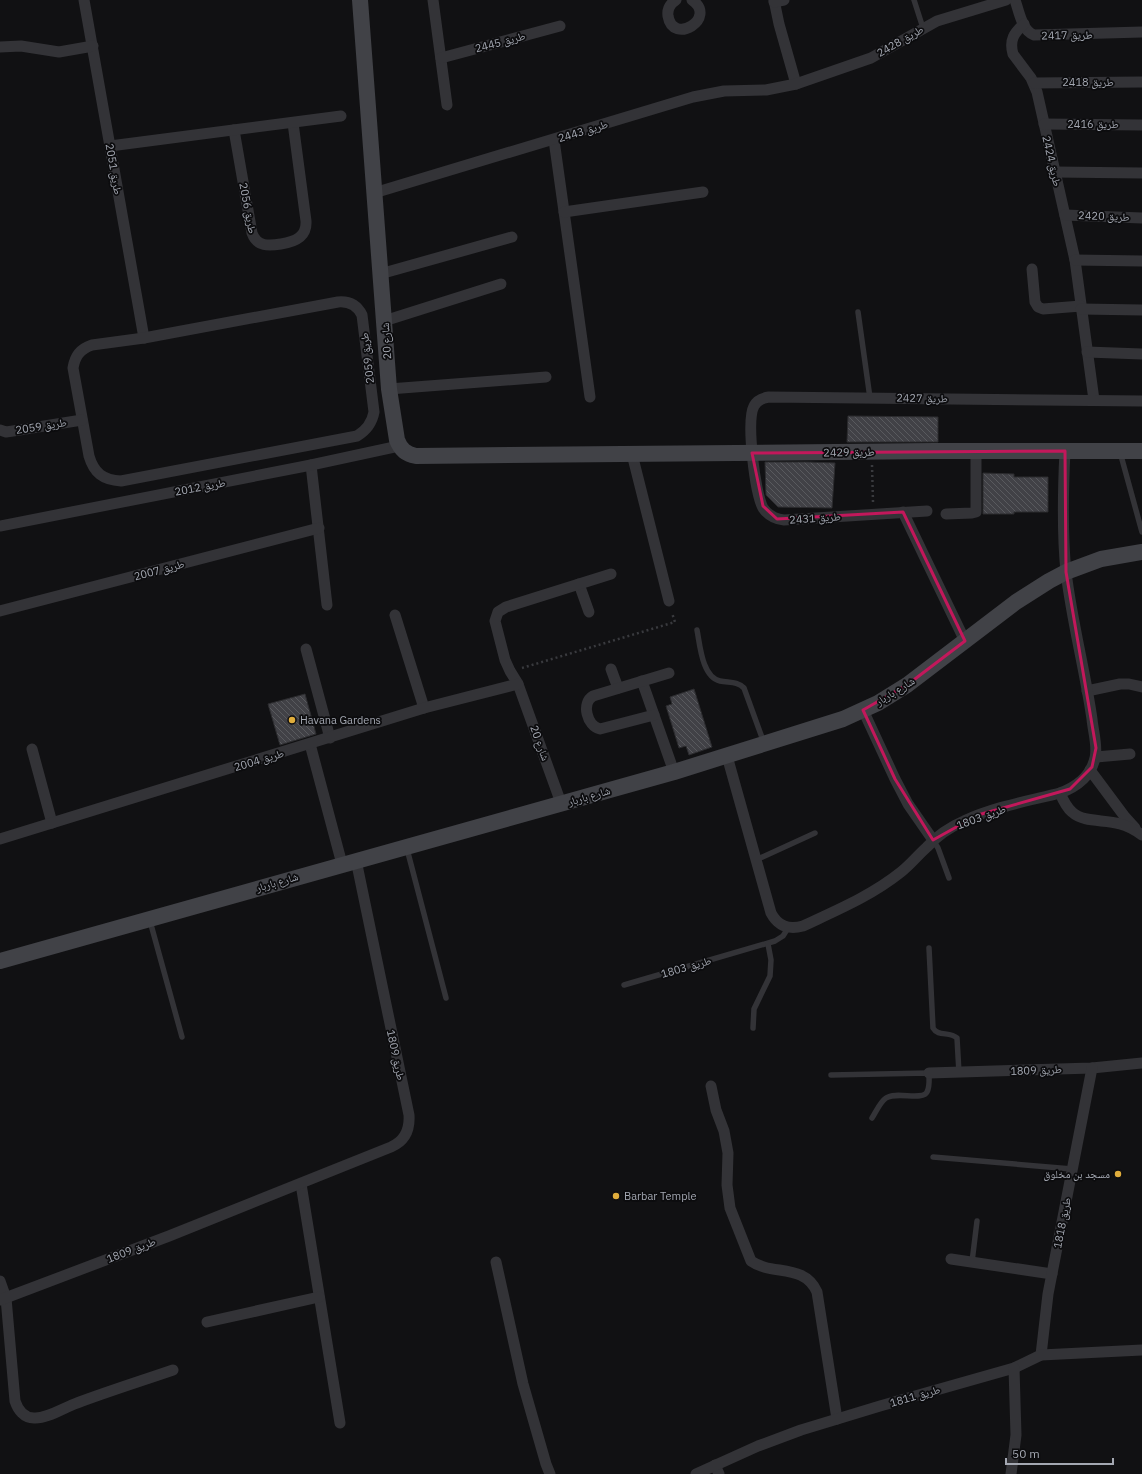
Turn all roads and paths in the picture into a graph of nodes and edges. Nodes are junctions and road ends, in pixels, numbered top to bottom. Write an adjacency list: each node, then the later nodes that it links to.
1 (84, 0): 14 (street, طريق 2051)
2 (360, 0): 31 (street, شارع 20)
3 (433, 0): 16 (street)
4 (676, 0): 5 (street)
5 (692, 0)
6 (914, 0): 12 (lane)
7 (1006, 0): 12 (street, طريق 2428)
8 (1015, 0): 10 (street, طريق 2417)
9 (777, 1): 19 (street)
10 (1024, 24): 13 (street, طريق 2417); 18 (street, طريق 2424)
11 (560, 26): 16 (street, طريق 2445)
12 (922, 28): 19 (street, طريق 2428)
13 (1142, 32)
14 (93, 46): 15 (street); 27 (street, طريق 2051)
15 (0, 47)
16 (441, 58): 20 (street)
17 (1142, 82): 18 (street, طريق 2418)
18 (1034, 83): 23 (street, طريق 2424)
19 (796, 84): 26 (street, طريق 2443)
20 (447, 105)
21 (341, 116): 22 (street)
22 (293, 123): 25 (street); 25 (street, طريق 2056)
23 (1044, 124): 24 (street, طريق 2416); 28 (street, طريق 2424)
24 (1142, 125)
25 (234, 130): 27 (street)
26 (554, 140): 31 (street, طريق 2443); 32 (street)
27 (110, 146): 45 (street, طريق 2051)
28 (1055, 172): 29 (street); 33 (street, طريق 2424)
29 (1142, 173)
30 (703, 192): 32 (street)
31 (374, 193): 39 (street, شارع 20)
32 (564, 212): 50 (street)
33 (1065, 215): 34 (street, طريق 2420); 36 (street, طريق 2424)
34 (1142, 218)
35 (512, 236): 39 (street)
36 (1075, 260): 37 (street); 41 (street, طريق 2424)
37 (1142, 261)
38 (1032, 269): 41 (street)
39 (380, 274): 44 (street, شارع 20)
40 (501, 284): 44 (street)
41 (1081, 307): 42 (street); 46 (street, طريق 2424)
42 (1142, 310)
43 (858, 312): 51 (lane)
44 (384, 321): 49 (street, شارع 20)
45 (144, 338): 54 (street, طريق 2059); 54 (street, طريق 2059)
46 (1087, 352): 47 (street); 52 (street, طريق 2424)
47 (1142, 354)
48 (546, 377): 49 (street)
49 (389, 389): 56 (street, شارع 20)
50 (590, 396)
51 (870, 398): 52 (street, طريق 2427); 62 (street, طريق 2427)
52 (1094, 400): 53 (street, طريق 2427)
53 (1142, 401)
54 (82, 420): 55 (street, طريق 2059)
55 (0, 430)
56 (399, 446): 63 (street); 64 (street, طريق 2012)
57 (976, 451): 58 (street, طريق 2429); 61 (street, طريق 2429); 67 (street)
58 (1065, 451): 59 (street, طريق 2429); 73 (street)
59 (1120, 451): 60 (street, طريق 2429); 71 (lane)
60 (1142, 451)
61 (872, 452): 62 (street, طريق 2429); 68 (path)
62 (752, 453): 63 (street, طريق 2429); 68 (street, طريق 2431)
63 (632, 454): 76 (street)
64 (311, 465): 69 (street, طريق 2012); 70 (street)
65 (927, 511): 66 (street, طريق 2431)
66 (903, 512): 68 (street, طريق 2431); 82 (street)
67 (946, 514)
68 (873, 515)
69 (0, 526)
70 (318, 528): 77 (street); 78 (street, طريق 2007)
71 (1142, 532)
72 (1142, 552): 73 (street, شارع باربار)
73 (1066, 572): 82 (street, شارع باربار); 91 (street, طريق 1803)
74 (611, 574): 75 (street)
75 (579, 584): 79 (street); 85 (street, شارع 20)
76 (669, 601): 85 (path)
77 (328, 605)
78 (0, 611)
79 (589, 612)
80 (395, 615): 92 (street)
81 (697, 630): 97 (lane)
82 (965, 641): 93 (street, شارع باربار)
83 (306, 649): 95 (street)
84 (612, 669): 90 (street)
85 (510, 672): 88 (street, شارع 20)
86 (669, 673): 87 (street)
87 (642, 681): 90 (street); 94 (street)
88 (518, 684): 92 (street, طريق 2004); 105 (street, شارع 20)
89 (1142, 687): 91 (street)
90 (618, 688): 94 (street)
91 (1088, 690): 101 (street, طريق 1803)
92 (424, 708): 95 (street, طريق 2004)
93 (863, 710): 97 (street, شارع باربار); 110 (street)
94 (654, 715): 103 (street)
95 (330, 738): 96 (street, طريق 2004)
96 (310, 744): 106 (street, طريق 2004); 113 (street, طريق 1809)
97 (764, 744): 100 (street, شارع باربار)
98 (32, 749): 106 (street)
99 (1130, 754): 101 (street)
100 (727, 756): 103 (street, شارع باربار); 112 (street)
101 (1096, 757): 102 (street, طريق 1803)
102 (1090, 770): 104 (street, طريق 1803); 108 (street)
103 (674, 772): 105 (street, شارع باربار)
104 (1060, 793): 108 (street); 110 (street, طريق 1803)
105 (561, 803): 111 (street, شارع باربار)
106 (52, 823): 109 (street, طريق 2004)
107 (815, 833): 112 (lane)
108 (1142, 834)
109 (0, 839)
110 (933, 840): 114 (lane); 116 (street, طريق 1803)
111 (407, 846): 113 (street, شارع باربار); 121 (lane)
112 (756, 860): 116 (street)
113 (349, 862): 115 (street, شارع باربار); 133 (street, طريق 1809)
114 (950, 878)
115 (149, 918): 119 (street, شارع باربار); 123 (lane)
116 (788, 928): 117 (lane, طريق 1803)
117 (768, 944): 120 (lane, طريق 1803); 122 (lane)
118 (929, 948): 126 (lane)
119 (0, 960)
120 (624, 985)
121 (446, 998)
122 (753, 1028)
123 (182, 1037)
124 (1142, 1063): 125 (street, طريق 1809)
125 (1092, 1068): 126 (street, طريق 1809); 132 (street, طريق 1818)
126 (959, 1072): 127 (street, طريق 1809)
127 (929, 1073): 128 (lane); 130 (lane)
128 (831, 1075)
129 (711, 1086): 147 (street)
130 (872, 1118)
131 (933, 1157): 132 (lane)
132 (1072, 1169): 138 (street, طريق 1818)
133 (301, 1184): 140 (street); 141 (street, طريق 1809)
134 (977, 1221): 137 (lane)
135 (951, 1260): 137 (street)
136 (496, 1262): 150 (street)
137 (972, 1262): 138 (street)
138 (1052, 1274): 144 (street, طريق 1818)
139 (0, 1280): 141 (street)
140 (319, 1297): 142 (street); 148 (street)
141 (3, 1299): 146 (street)
142 (207, 1322)
143 (1142, 1350): 144 (street, طريق 1811)
144 (1041, 1355): 145 (street, طريق 1811)
145 (1014, 1368): 147 (street, طريق 1811); 152 (street)
146 (173, 1370)
147 (837, 1419): 149 (street, طريق 1811)
148 (340, 1423)
149 (717, 1469): 151 (street, طريق 1811)
150 (550, 1474)
151 (696, 1474)
152 (1011, 1474)

